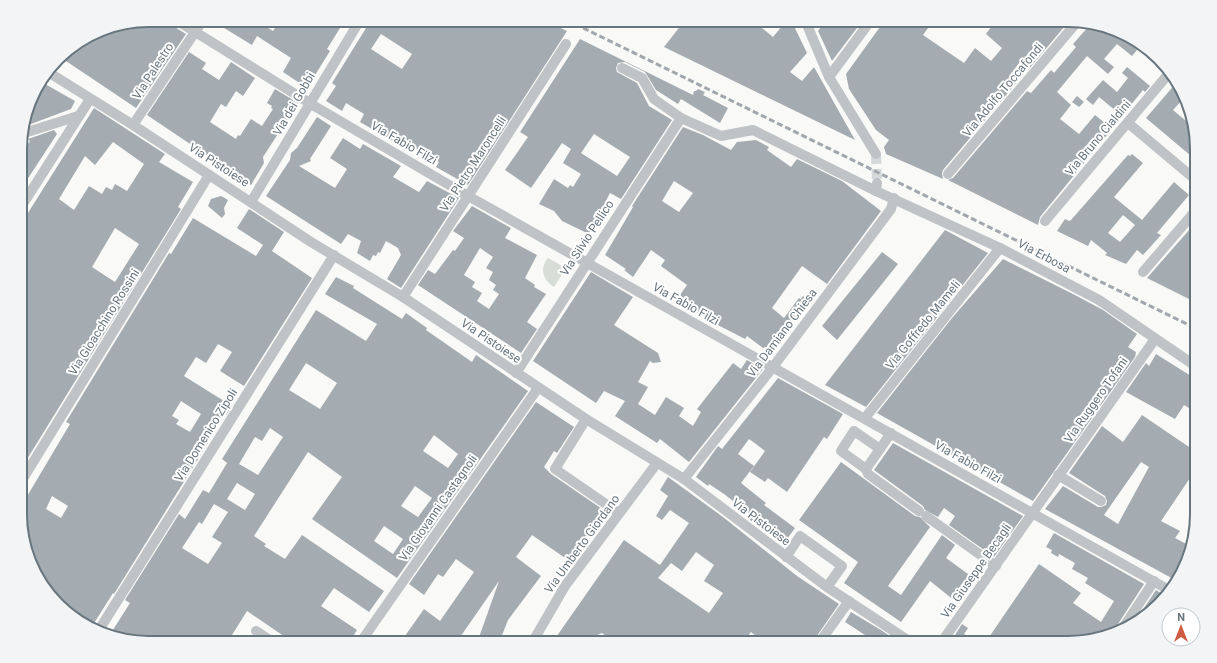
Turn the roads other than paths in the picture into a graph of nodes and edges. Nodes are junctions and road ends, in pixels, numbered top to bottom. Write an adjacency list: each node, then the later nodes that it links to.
1 (187, 27): 7 (street, Via Fabio Filzi)
2 (198, 27): 7 (street)
3 (356, 27): 14 (street, Via dei Gobbi)
4 (808, 27): 11 (street)
5 (866, 27): 11 (street)
6 (1073, 27): 21 (street, Via Adolfo Toccafondi)
7 (195, 32): 14 (street, Via Fabio Filzi); 18 (street, Via Palestro)
8 (566, 44): 24 (street, Via Pietro Maroncelli)
9 (622, 68): 16 (street)
10 (52, 75): 13 (street, Via Pistoiese)
11 (829, 76): 20 (street)
12 (1166, 77): 17 (street, Via Bruno Cialdini)
13 (90, 99): 15 (street); 18 (street, Via Pistoiese)
14 (310, 103): 24 (street, Via Fabio Filzi); 27 (street, Via dei Gobbi)
15 (78, 116): 19 (street); 25 (street)
16 (681, 118): 26 (street, Via Erbosa); 32 (street, Via Silvio Pellico)
17 (1128, 123): 23 (street); 29 (street, Via Bruno Cialdini)
18 (133, 125): 22 (street, Via Pistoiese)
19 (28, 132)
20 (876, 154)
21 (948, 174)
22 (209, 175): 27 (street, Via Pistoiese); 46 (street, Via Gioacchino Rossini)
23 (1190, 175)
24 (468, 196): 32 (street, Via Fabio Filzi); 34 (street, Via Pietro Maroncelli)
25 (27, 197)
26 (894, 198): 30 (street, Via Erbosa); 37 (street, Via Damiano Chiesa)
27 (251, 202): 31 (street, Via Pistoiese)
28 (1190, 217): 33 (street)
29 (1046, 221)
30 (1000, 248): 35 (street, Via Erbosa); 40 (street, Via Goffredo Mameli)
31 (334, 255): 34 (street, Via Pistoiese); 59 (street, Via Domenico Zipoli)
32 (586, 263): 37 (street, Via Fabio Filzi); 38 (street, Via Silvio Pellico)
33 (1143, 272)
34 (403, 297): 38 (street, Via Pistoiese)
35 (1155, 339): 36 (street, Via Erbosa); 47 (street, Via Ruggero Tofani)
36 (1190, 362)
37 (773, 367): 40 (street, Via Fabio Filzi); 48 (street, Via Damiano Chiesa)
38 (516, 373): 39 (street, Via Pistoiese)
39 (538, 388): 41 (street, Via Pistoiese); 62 (street, Via Giovanni Castagnoli)
40 (865, 418): 42 (street, Via Fabio Filzi)
41 (586, 419): 44 (street, Via Pistoiese); 50 (street)
42 (891, 433): 43 (street); 51 (street, Via Fabio Filzi)
43 (880, 449): 45 (street); 45 (street)
44 (657, 463): 48 (street, Via Pistoiese); 50 (street, Via Umberto Giordano)
45 (866, 469): 53 (street)
46 (27, 472)
47 (1058, 475): 49 (street); 51 (street, Via Ruggero Tofani)
48 (684, 480): 52 (street, Via Pistoiese)
49 (1101, 501)
50 (619, 513): 63 (street, Via Umberto Giordano)
51 (1032, 513): 53 (street, Via Giuseppe Becagli); 54 (street, Via Fabio Filzi)
52 (786, 557): 55 (street, Via Pistoiese); 55 (street)
53 (996, 566): 66 (street, Via Giuseppe Becagli)
54 (1154, 581): 56 (street, Via Fabio Filzi); 58 (street)
55 (827, 587): 57 (street, Via Pistoiese)
56 (1165, 588)
57 (849, 601): 64 (street); 65 (street, Via Pistoiese)
58 (1129, 619)
59 (101, 626)
60 (256, 631): 61 (street)
61 (264, 636)
62 (365, 636)
63 (536, 636)
64 (824, 636)
65 (902, 636)
66 (946, 636)

